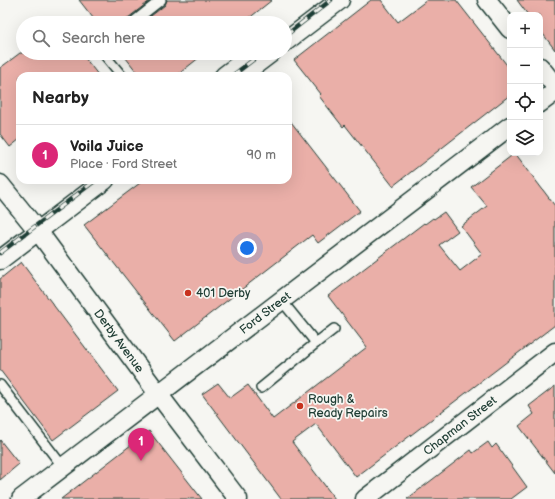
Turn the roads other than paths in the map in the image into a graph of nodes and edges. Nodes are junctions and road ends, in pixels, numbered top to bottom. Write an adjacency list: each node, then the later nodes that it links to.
1 (160, 0): 5 (lane)
2 (323, 0): 6 (street)
3 (340, 0): 8 (street)
4 (487, 0): 7 (street)
5 (141, 16)
6 (292, 24)
7 (507, 25)
8 (292, 37)
9 (109, 60): 13 (lane)
10 (245, 60): 14 (street)
11 (262, 60): 15 (street)
12 (543, 71): 16 (street)
13 (119, 72)
14 (229, 72)
15 (246, 72)
16 (555, 86)
17 (555, 92): 18 (street)
18 (543, 101)
19 (507, 128): 26 (street, Ford Street)
20 (0, 184): 23 (street, Derby Avenue)
21 (82, 184): 23 (street)
22 (99, 184): 23 (street)
23 (35, 226): 24 (street); 25 (street); 32 (street, Derby Avenue)
24 (0, 246)
25 (0, 260)
26 (282, 301): 28 (lane); 32 (street, Ford Street)
27 (334, 329): 28 (lane)
28 (316, 343): 31 (lane)
29 (555, 352): 36 (street, Chapman Street)
30 (0, 385): 33 (lane)
31 (262, 388)
32 (159, 395): 33 (street, Ford Street); 35 (street, Derby Avenue)
33 (63, 467): 34 (street, Ford Street)
34 (21, 499)
35 (238, 499)
36 (366, 499)

